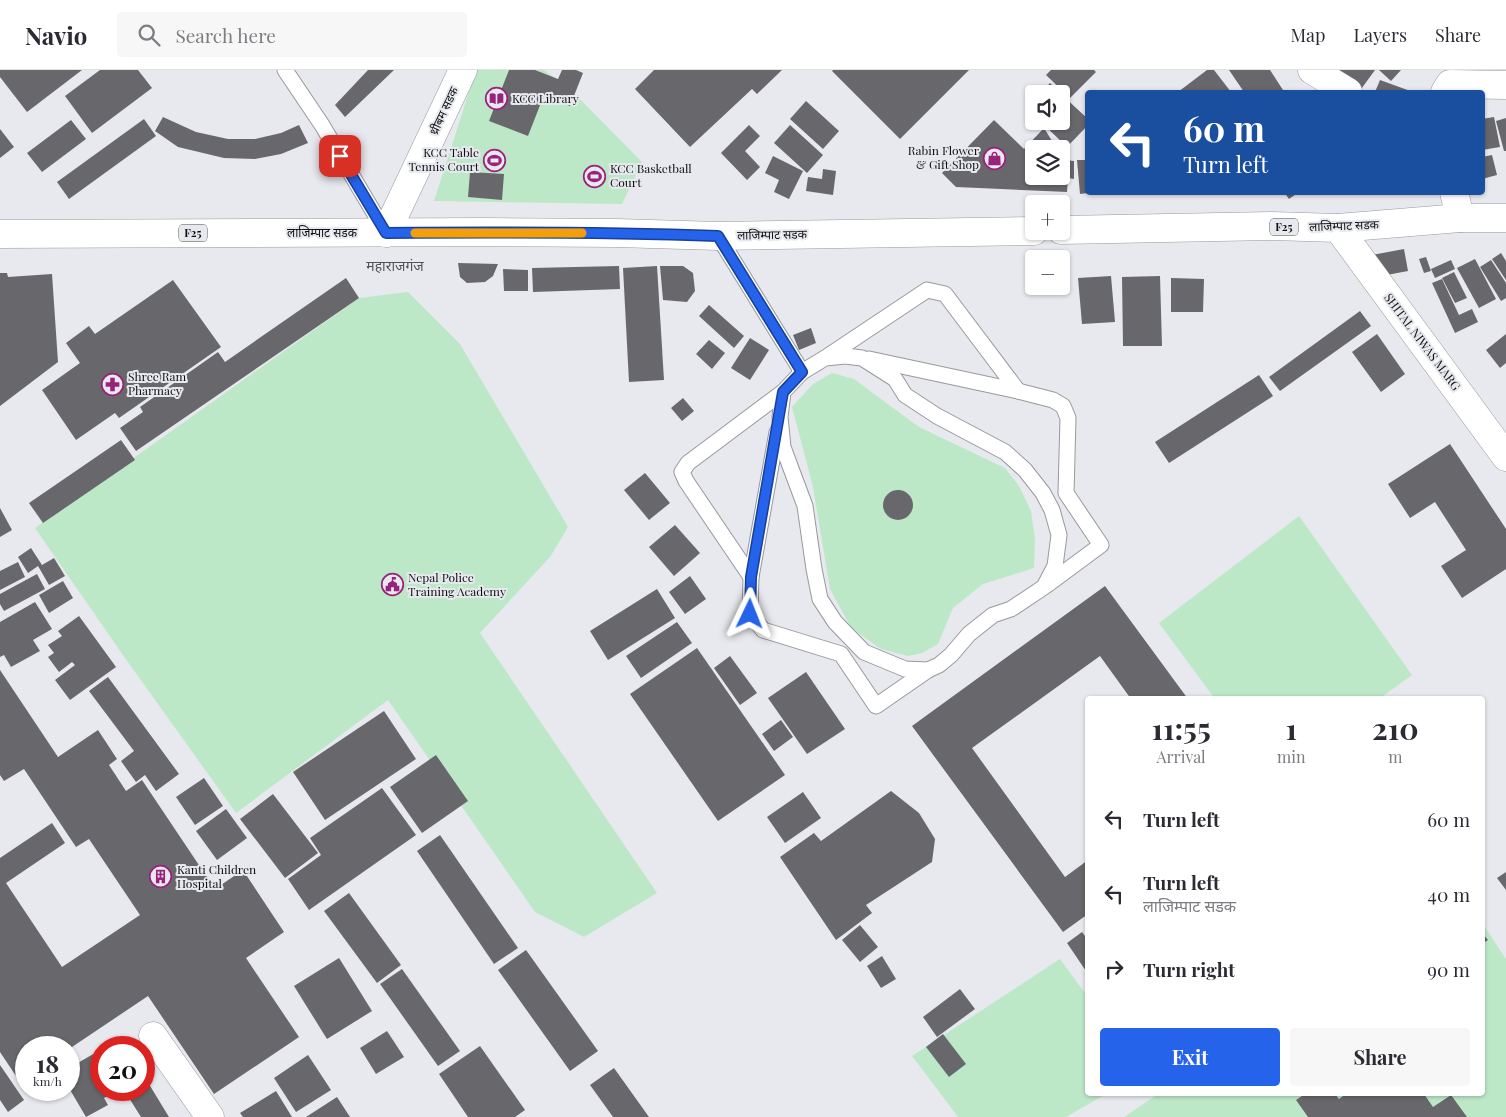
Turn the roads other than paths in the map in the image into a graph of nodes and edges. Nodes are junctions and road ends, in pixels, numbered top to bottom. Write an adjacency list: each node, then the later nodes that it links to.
1 (285, 70): 12 (lane)
2 (463, 70): 12 (main road, थ्रीबम सडक)
3 (1312, 70): 5 (main road)
4 (1506, 85): 6 (main road)
5 (1345, 90)
6 (1446, 90)
7 (1457, 205): 8 (main road, लाजिम्पाट सडक / F25); 9 (main road, लाजिम्पाट सडक / F25)
8 (1506, 218)
9 (1338, 228): 11 (main road, लाजिम्पाट सडक / F25); 21 (main road, SHITAL NIWAS MARG)
10 (1025, 230): 14 (main road, लाजिम्पाट सडक / F25)
11 (1070, 230)
12 (386, 233): 13 (main road, लाजिम्पाट सडक / F25); 14 (main road, लाजिम्पाट सडक / F25)
13 (0, 234)
14 (718, 236): 17 (lane)
15 (825, 358): 16 (lane); 17 (lane); 18 (lane)
16 (862, 358): 18 (lane); 23 (lane)
17 (802, 372): 19 (lane)
18 (1018, 391): 23 (lane)
19 (783, 392): 20 (lane); 22 (lane)
20 (780, 417): 22 (lane); 24 (lane)
21 (1506, 457)
22 (751, 577): 24 (lane)
23 (1044, 587): 24 (lane)
24 (928, 670)
25 (155, 1039): 26 (main road)
26 (210, 1117)

